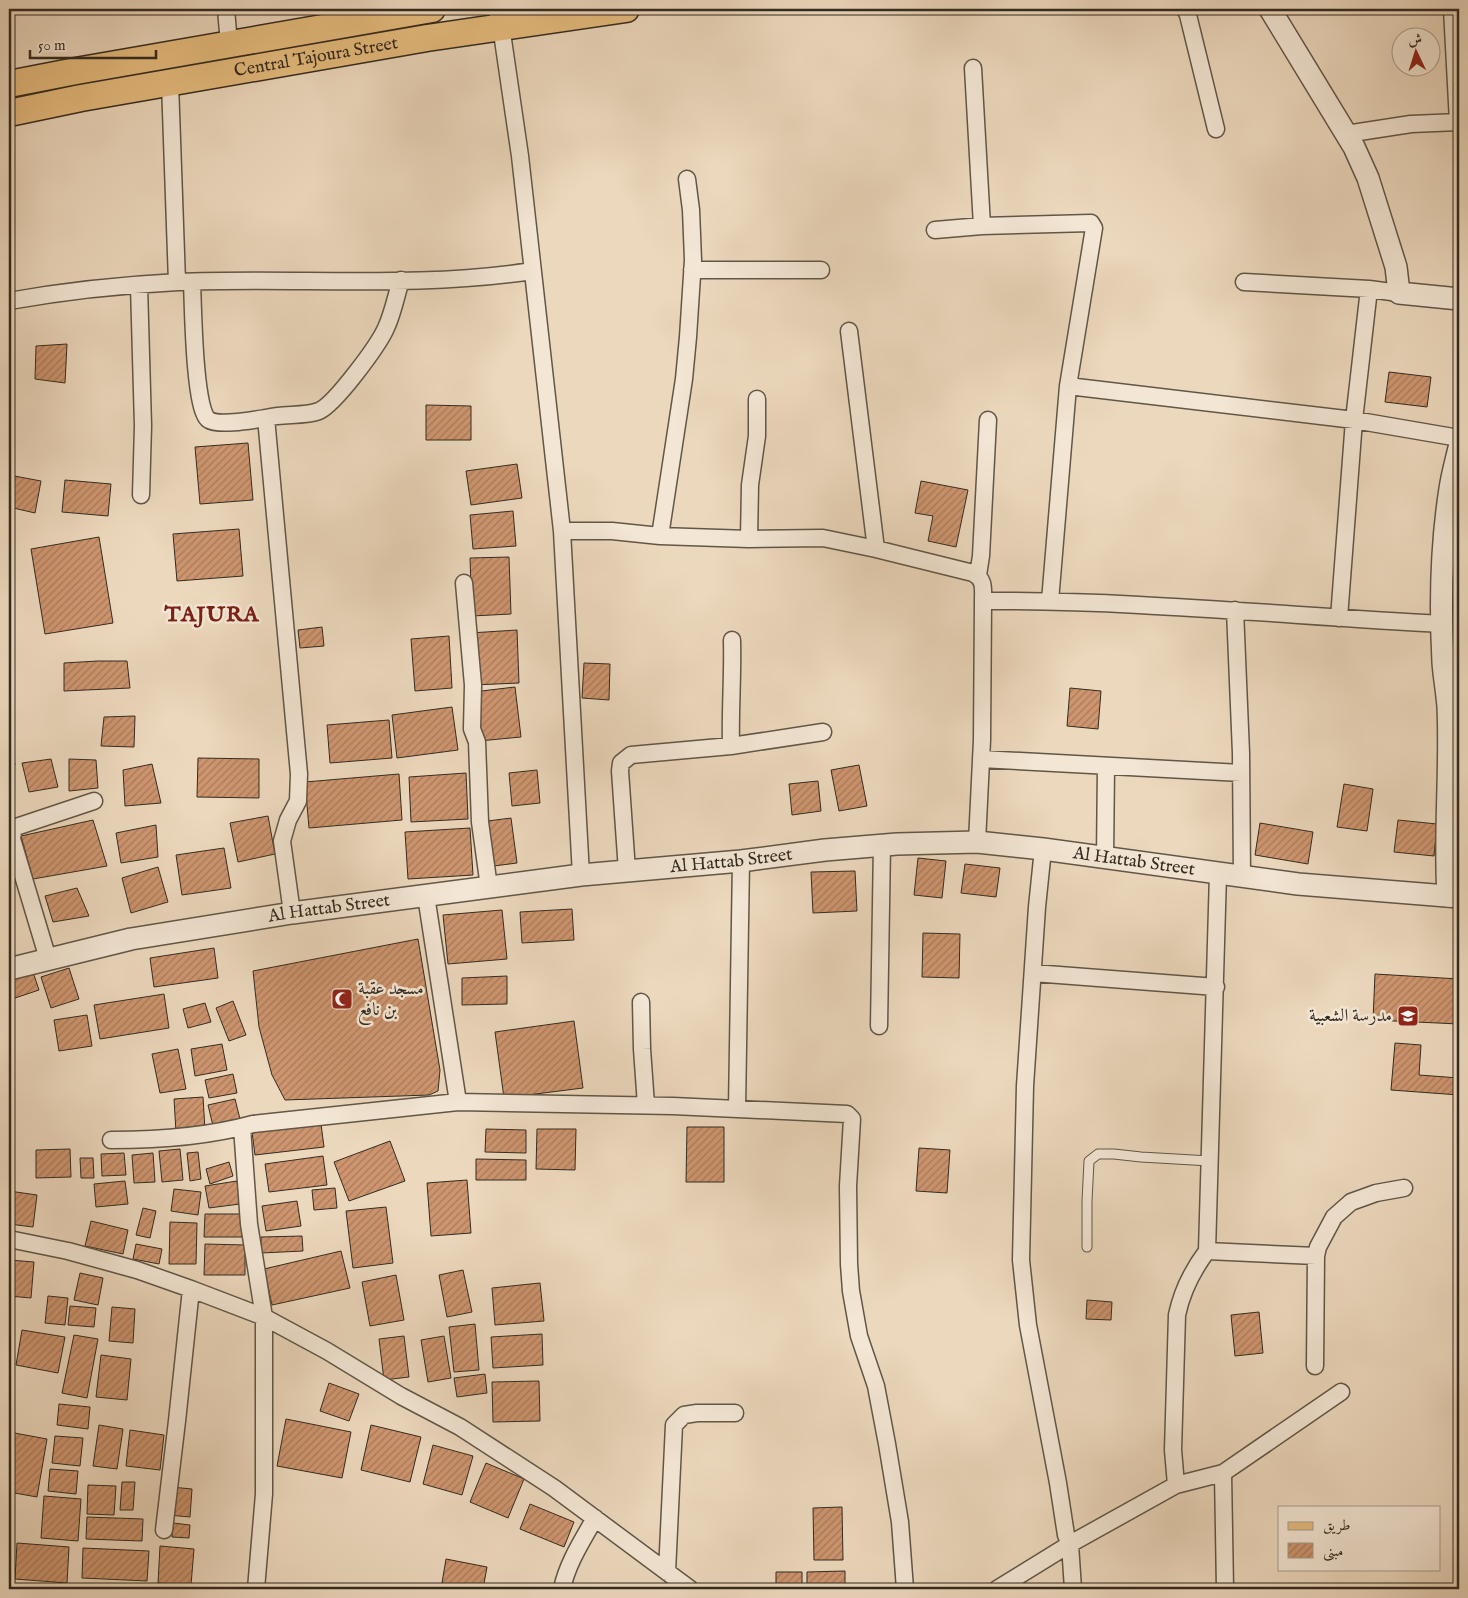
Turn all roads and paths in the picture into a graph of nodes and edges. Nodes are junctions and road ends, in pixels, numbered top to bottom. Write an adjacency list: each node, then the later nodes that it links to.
1 (226, 9): 8 (street)
2 (432, 9): 8 (main road)
3 (626, 9): 7 (main road, Central Tajoura Street)
4 (1185, 9): 14 (street)
5 (1270, 9): 15 (street)
6 (1452, 9): 13 (street)
7 (499, 17): 10 (main road, Central Tajoura Street); 21 (street)
8 (229, 44): 11 (main road)
9 (973, 68): 17 (street)
10 (170, 83): 12 (main road, Central Tajoura Street); 23 (street)
11 (9, 84)
12 (9, 113)
13 (1459, 122): 15 (street)
14 (1216, 128)
15 (1346, 134): 27 (street)
16 (687, 179): 19 (street)
17 (982, 226): 18 (street); 31 (street)
18 (935, 230)
19 (692, 270): 20 (street); 40 (street)
20 (821, 270)
21 (532, 271): 22 (street); 39 (street)
22 (401, 280): 23 (street); 33 (street)
23 (185, 282): 25 (street); 33 (street)
24 (1244, 282): 26 (street)
25 (139, 286): 29 (street); 38 (street)
26 (1369, 289): 27 (street); 35 (street)
27 (1399, 293): 28 (street)
28 (1459, 299)
29 (9, 301)
30 (849, 331): 42 (street)
31 (1068, 386): 35 (street); 46 (street)
32 (757, 399): 41 (street)
33 (266, 418): 70 (street)
34 (988, 420): 43 (street)
35 (1354, 420): 36 (street); 48 (street)
36 (1459, 438)
37 (1459, 448): 49 (street)
38 (142, 495)
39 (562, 531): 40 (street); 65 (street)
40 (660, 536): 41 (street)
41 (749, 539): 42 (street)
42 (876, 549): 43 (street)
43 (978, 575): 45 (street)
44 (464, 583): 67 (street)
45 (983, 601): 46 (street); 54 (street)
46 (1050, 601): 47 (street)
47 (1235, 610): 48 (street); 56 (street)
48 (1339, 618): 49 (street)
49 (1442, 624): 52 (street)
50 (732, 640): 53 (street)
51 (823, 732): 53 (street)
52 (1454, 737): 69 (street)
53 (731, 746): 63 (street)
54 (981, 759): 55 (street); 58 (street)
55 (1106, 766): 56 (street); 61 (street)
56 (1241, 773): 66 (street)
57 (94, 801): 71 (street)
58 (977, 842): 59 (street, Al Hattab Street); 60 (street, Al Hattab Street)
59 (882, 845): 62 (street, Al Hattab Street); 76 (street)
60 (1043, 849): 61 (street, Al Hattab Street); 73 (street)
61 (1105, 858): 64 (street, Al Hattab Street)
62 (741, 861): 63 (street, Al Hattab Street); 79 (street)
63 (627, 871): 65 (street, Al Hattab Street)
64 (1218, 874): 66 (street, Al Hattab Street); 74 (street)
65 (581, 875): 67 (street, Al Hattab Street)
66 (1242, 877): 69 (street, Al Hattab Street)
67 (489, 888): 68 (street, Al Hattab Street)
68 (426, 896): 70 (street, Al Hattab Street); 77 (street)
69 (1454, 897)
70 (292, 913): 71 (street, Al Hattab Street)
71 (48, 959): 72 (street, Al Hattab Street)
72 (9, 969)
73 (1033, 973): 74 (street); 97 (street)
74 (1216, 987): 82 (street)
75 (641, 1002): 78 (street)
76 (879, 1026)
77 (458, 1102): 78 (street); 80 (street)
78 (646, 1105): 79 (street)
79 (737, 1109): 102 (street)
80 (242, 1128): 81 (street); 89 (street)
81 (111, 1140)
82 (1210, 1161): 85 (lane); 86 (street)
83 (1404, 1188): 87 (street)
84 (9, 1239): 88 (street)
85 (1087, 1247)
86 (1207, 1251): 87 (street); 94 (street)
87 (1316, 1256): 90 (street)
88 (191, 1289): 89 (street); 96 (street)
89 (264, 1317): 95 (street); 99 (street)
90 (1315, 1366)
91 (1341, 1392): 93 (street)
92 (735, 1413): 98 (street)
93 (1223, 1473): 94 (street); 105 (street)
94 (1176, 1485): 97 (street)
95 (595, 1518): 98 (street); 100 (street)
96 (164, 1530)
97 (1070, 1544): 103 (street); 104 (street)
98 (667, 1572): 101 (street)
99 (256, 1589)
100 (562, 1589)
101 (690, 1589)
102 (904, 1589)
103 (997, 1589)
104 (1073, 1589)
105 (1225, 1589)

